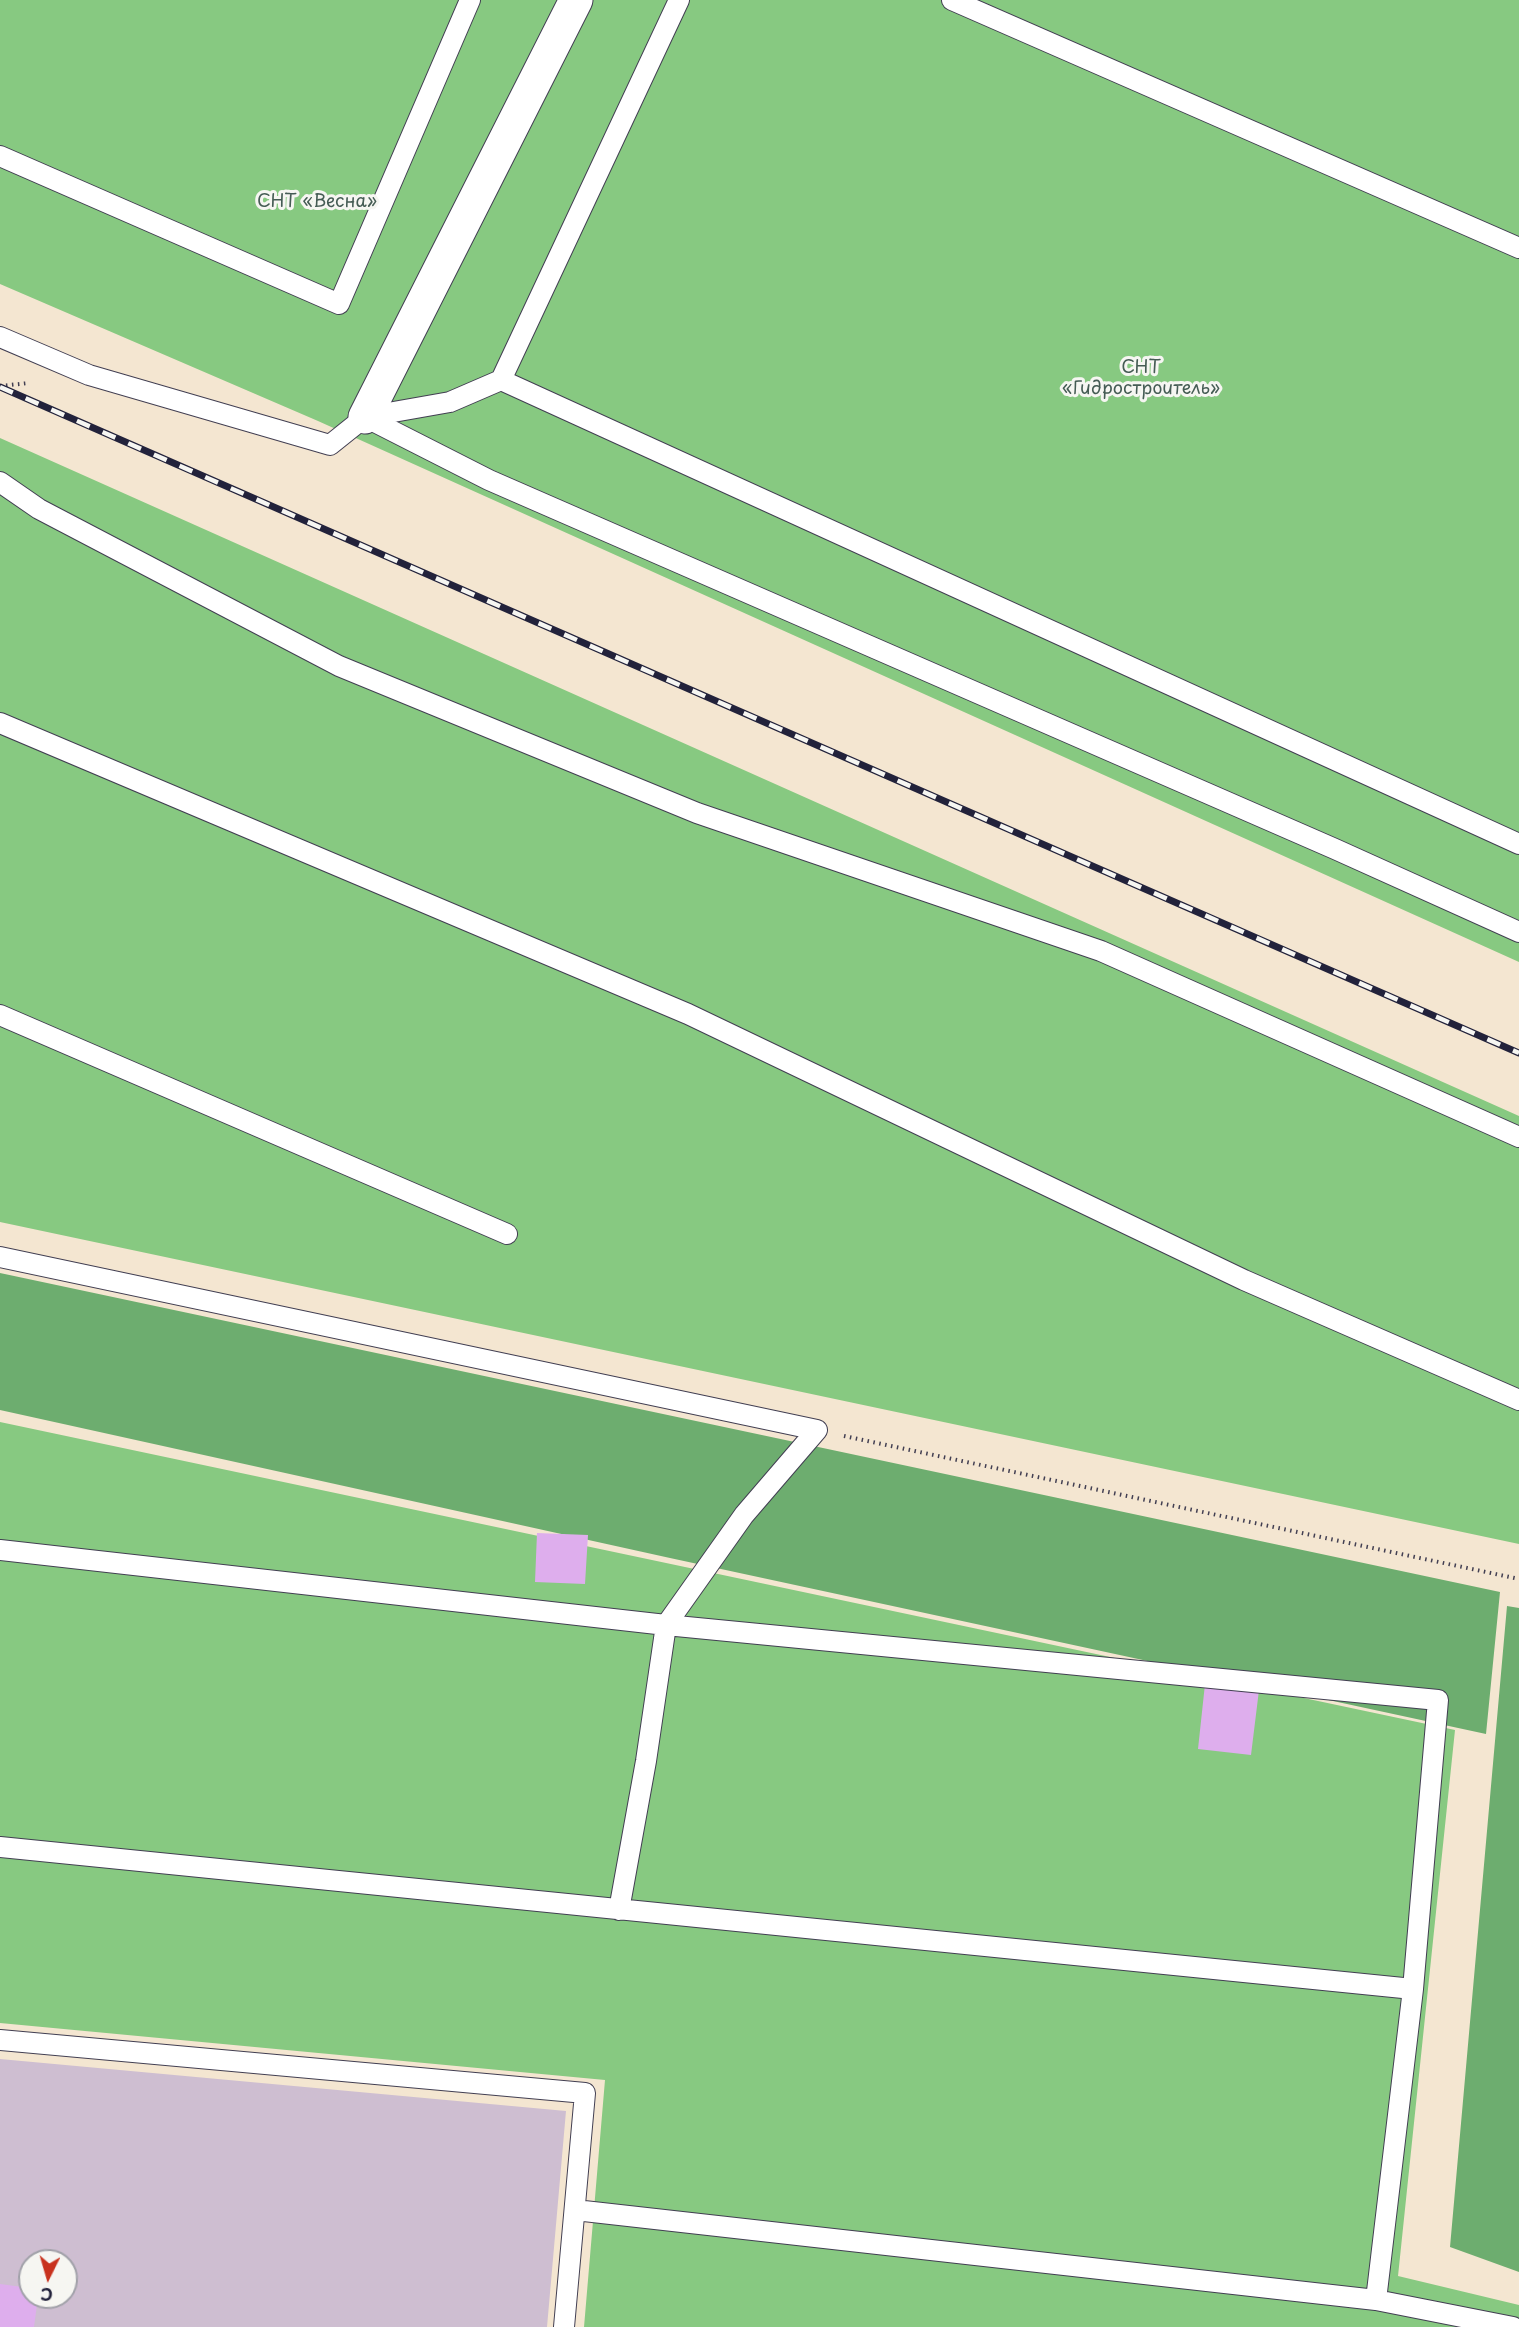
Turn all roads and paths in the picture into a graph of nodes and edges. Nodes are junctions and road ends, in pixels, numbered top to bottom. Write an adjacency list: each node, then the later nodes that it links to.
1 (470, 0): 5 (lane)
2 (576, 0): 9 (street)
3 (680, 0): 8 (lane)
4 (952, 0): 6 (lane)
5 (0, 156)
6 (1519, 248)
7 (0, 337): 9 (lane)
8 (501, 380): 9 (lane); 12 (lane)
9 (365, 417): 13 (lane)
10 (0, 482): 15 (lane)
11 (0, 723): 18 (lane)
12 (1519, 844)
13 (1519, 932)
14 (0, 1015): 16 (lane)
15 (1519, 1137)
16 (507, 1234)
17 (0, 1257): 19 (lane)
18 (1519, 1400)
19 (817, 1430): 21 (path); 22 (lane)
20 (0, 1550): 22 (lane)
21 (1519, 1579)
22 (666, 1625): 24 (lane); 25 (lane)
23 (0, 1847): 24 (lane)
24 (619, 1910): 25 (lane)
25 (1413, 1989): 28 (lane)
26 (0, 2040): 27 (lane)
27 (575, 2210): 28 (lane); 29 (lane)
28 (1376, 2300): 30 (lane)
29 (564, 2327)
30 (1513, 2327)

